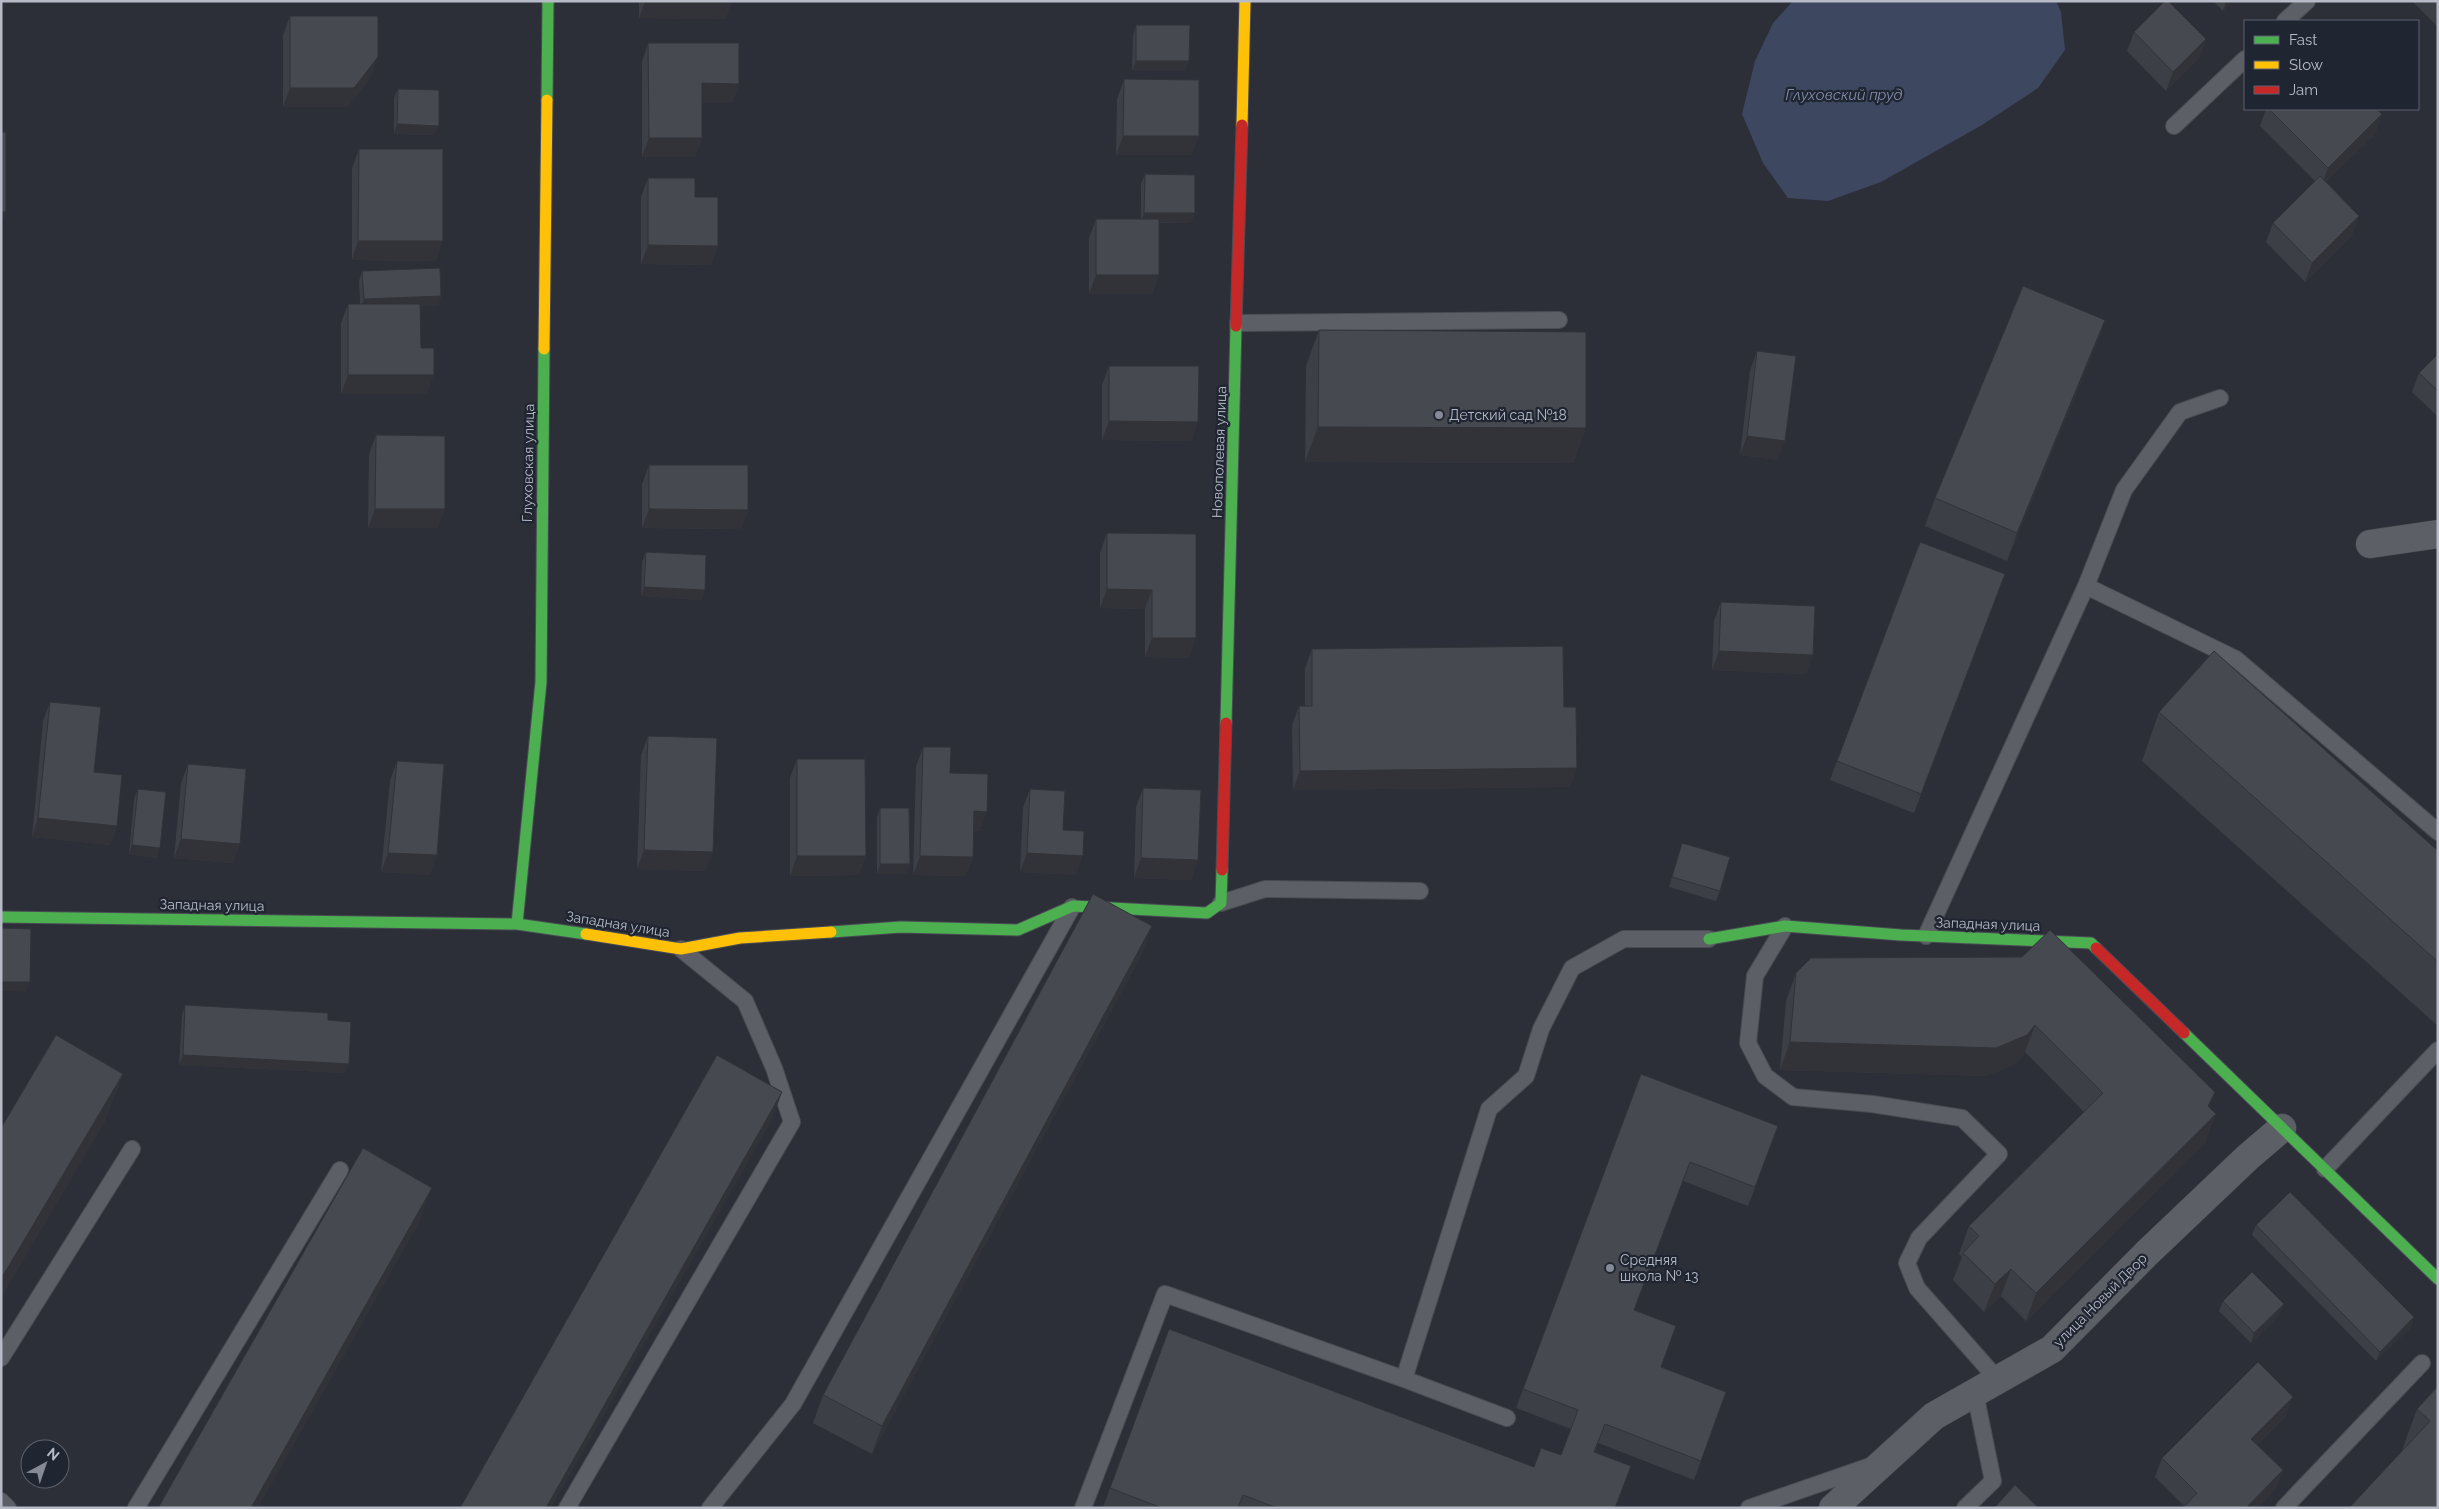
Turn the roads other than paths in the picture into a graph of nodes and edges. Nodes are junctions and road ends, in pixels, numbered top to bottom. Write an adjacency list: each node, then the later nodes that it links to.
1 (548, 1): 18 (street, Глуховская улица)
2 (1245, 1): 8 (street, Новополевая улица)
3 (2307, 1): 4 (lane)
4 (2287, 20)
5 (2244, 60): 6 (lane)
6 (2174, 126)
7 (1559, 320): 8 (lane)
8 (1238, 323): 15 (street, Новополевая улица)
9 (2220, 398): 12 (lane)
10 (2438, 534): 11 (street)
11 (2370, 544)
12 (2086, 586): 13 (lane); 20 (lane)
13 (2438, 832)
14 (1420, 891): 15 (lane)
15 (1221, 903): 16 (street, Западная улица)
16 (1073, 906): 22 (street, Западная улица); 39 (lane)
17 (1, 917): 18 (street, Западная улица)
18 (517, 924): 22 (street, Западная улица)
19 (1785, 926): 20 (street, Западная улица); 21 (street, Западная улица); 32 (lane)
20 (1926, 936): 24 (street, Западная улица)
21 (1710, 939): 31 (lane)
22 (681, 949): 38 (lane)
23 (2438, 1050): 27 (lane)
24 (2282, 1128): 27 (street, Западная улица); 32 (street, улица Новый Двор)
25 (132, 1149): 29 (lane)
26 (340, 1170): 37 (lane)
27 (2325, 1170): 28 (street, Западная улица)
28 (2438, 1279)
29 (1, 1358)
30 (2422, 1363): 44 (lane)
31 (1404, 1379): 33 (lane); 40 (lane)
32 (1986, 1386): 34 (street, улица Новый Двор); 43 (lane)
33 (1506, 1418)
34 (1882, 1462): 41 (lane); 42 (street, улица Новый Двор)
35 (1, 1502): 36 (lane)
36 (8, 1508)
37 (136, 1508)
38 (567, 1508)
39 (710, 1508)
40 (1083, 1508)
41 (1749, 1508)
42 (1833, 1508)
43 (1965, 1508)
44 (2284, 1508)

